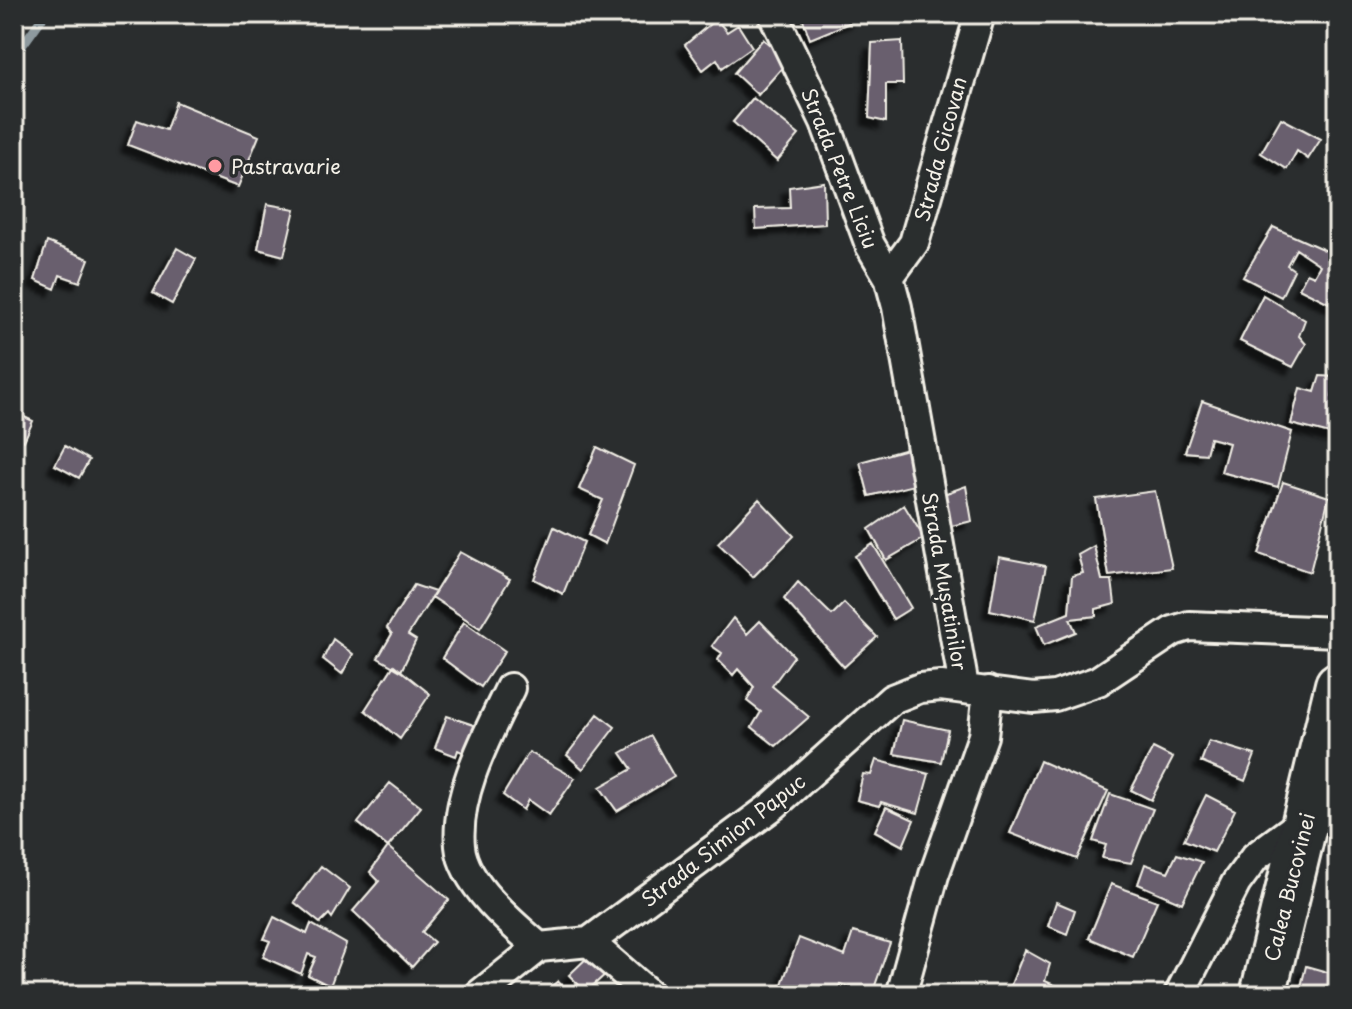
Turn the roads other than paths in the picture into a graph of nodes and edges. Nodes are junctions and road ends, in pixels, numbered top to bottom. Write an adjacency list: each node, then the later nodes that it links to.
1 (773, 14): 3 (street, Strada Petre Liciu)
2 (980, 14): 3 (street, Strada Gicovan)
3 (889, 277): 7 (street, Strada Mușatinilor)
4 (1338, 632): 7 (street, Strada Mușatinilor)
5 (1338, 685): 8 (highway, Calea Bucovinei)
6 (510, 688): 10 (street)
7 (976, 689): 9 (street, Strada Simion Papuc); 13 (street)
8 (1305, 820): 14 (street); 15 (highway, Calea Bucovinei)
9 (589, 942): 10 (street); 12 (street)
10 (539, 947): 11 (street)
11 (479, 995)
12 (650, 995)
13 (901, 995)
14 (1179, 995)
15 (1263, 995)

